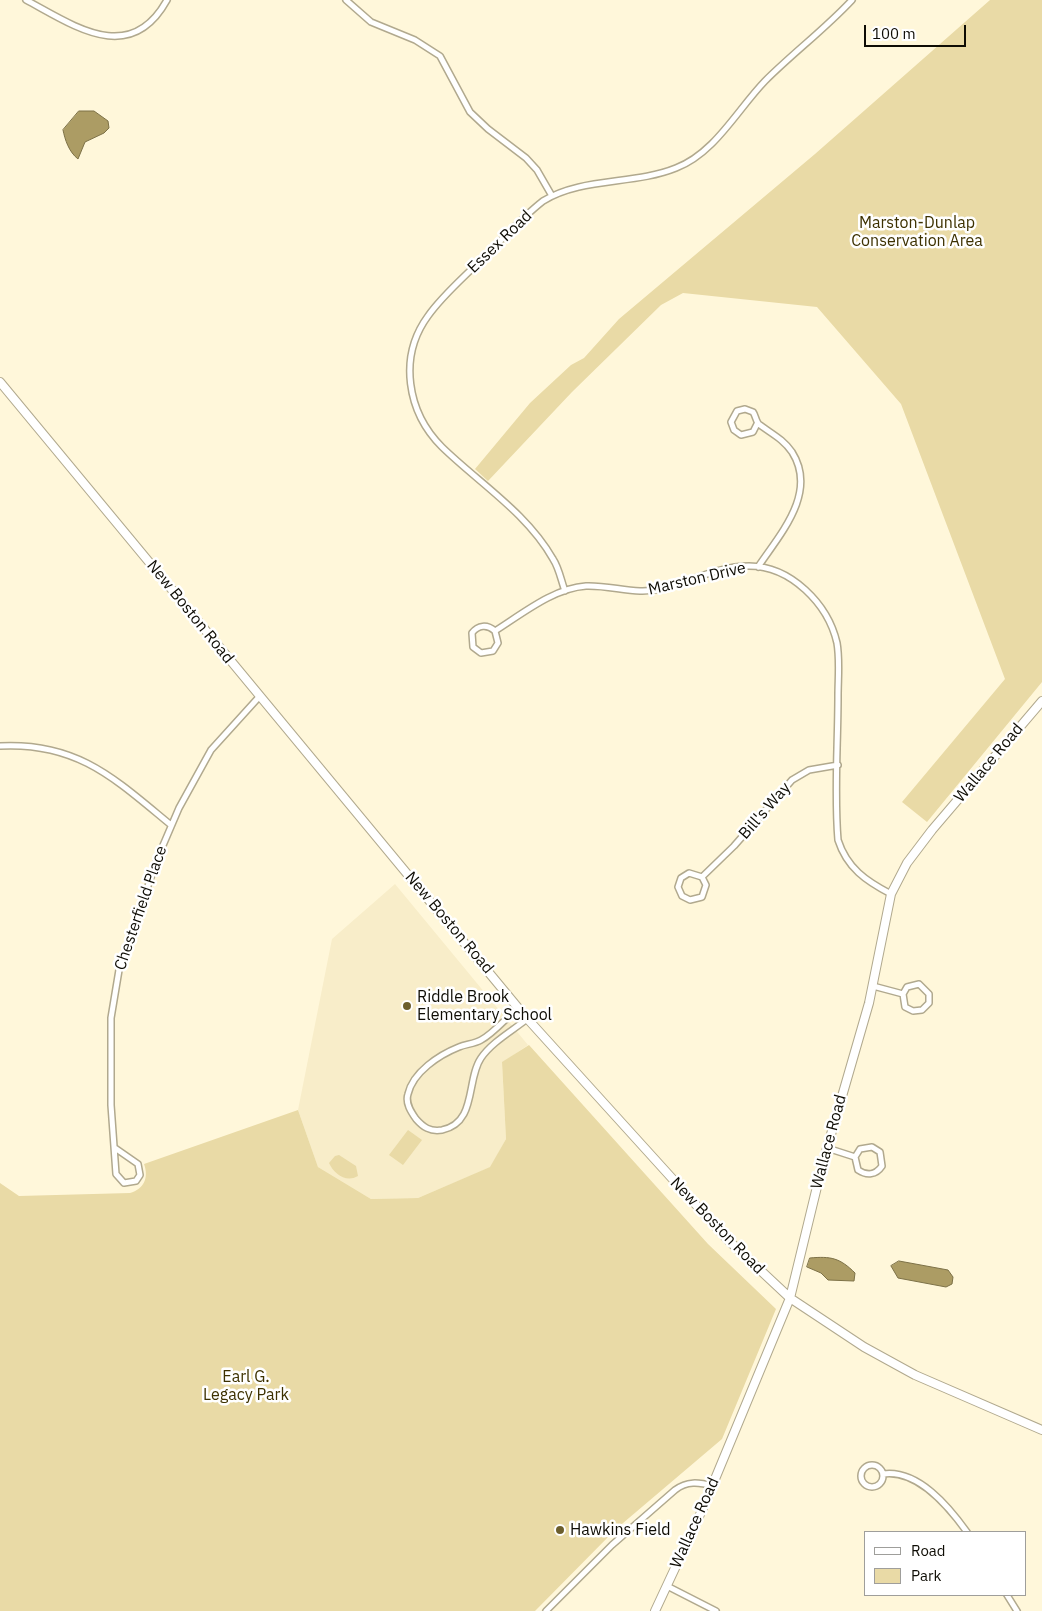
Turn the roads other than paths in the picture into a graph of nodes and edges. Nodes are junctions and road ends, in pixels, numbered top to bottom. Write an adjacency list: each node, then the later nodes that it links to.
1 (26, 0): 2 (street)
2 (167, 0)
3 (346, 0): 5 (street)
4 (852, 0): 5 (street, Essex Road)
5 (552, 196): 9 (street, Essex Road)
6 (0, 382): 11 (street, New Boston Road)
7 (758, 424): 7 (street); 8 (street)
8 (758, 566): 9 (street, Marston Drive); 14 (street, Marston Drive)
9 (565, 590): 10 (street, Marston Drive)
10 (495, 631): 10 (street, Marston Drive)
11 (259, 697): 15 (street, Chesterfield Place); 20 (street, New Boston Road)
12 (1042, 701): 17 (street, Wallace Road)
13 (0, 746): 15 (street)
14 (838, 765): 16 (street, Bill's Way); 17 (street, Marston Drive)
15 (171, 824): 22 (street, Chesterfield Place)
16 (702, 877): 16 (street)
17 (891, 894): 18 (street, Wallace Road)
18 (873, 986): 19 (street); 23 (street, Wallace Road)
19 (902, 994): 19 (street)
20 (518, 1008): 21 (street, New Boston Road); 21 (street)
21 (527, 1019): 25 (street, New Boston Road)
22 (114, 1148): 22 (street, Chesterfield Place)
23 (827, 1148): 24 (street); 25 (street, Wallace Road)
24 (855, 1157): 24 (street)
25 (790, 1298): 26 (street, New Boston Road); 28 (street, Wallace Road)
26 (1042, 1430)
27 (883, 1474): 27 (street); 29 (street)
28 (713, 1486): 30 (street, Wallace Road); 32 (street)
29 (966, 1531)
30 (667, 1586): 33 (street, Wallace Road); 34 (street)
31 (1008, 1596): 35 (street)
32 (546, 1611)
33 (655, 1611)
34 (716, 1611)
35 (1018, 1611)

